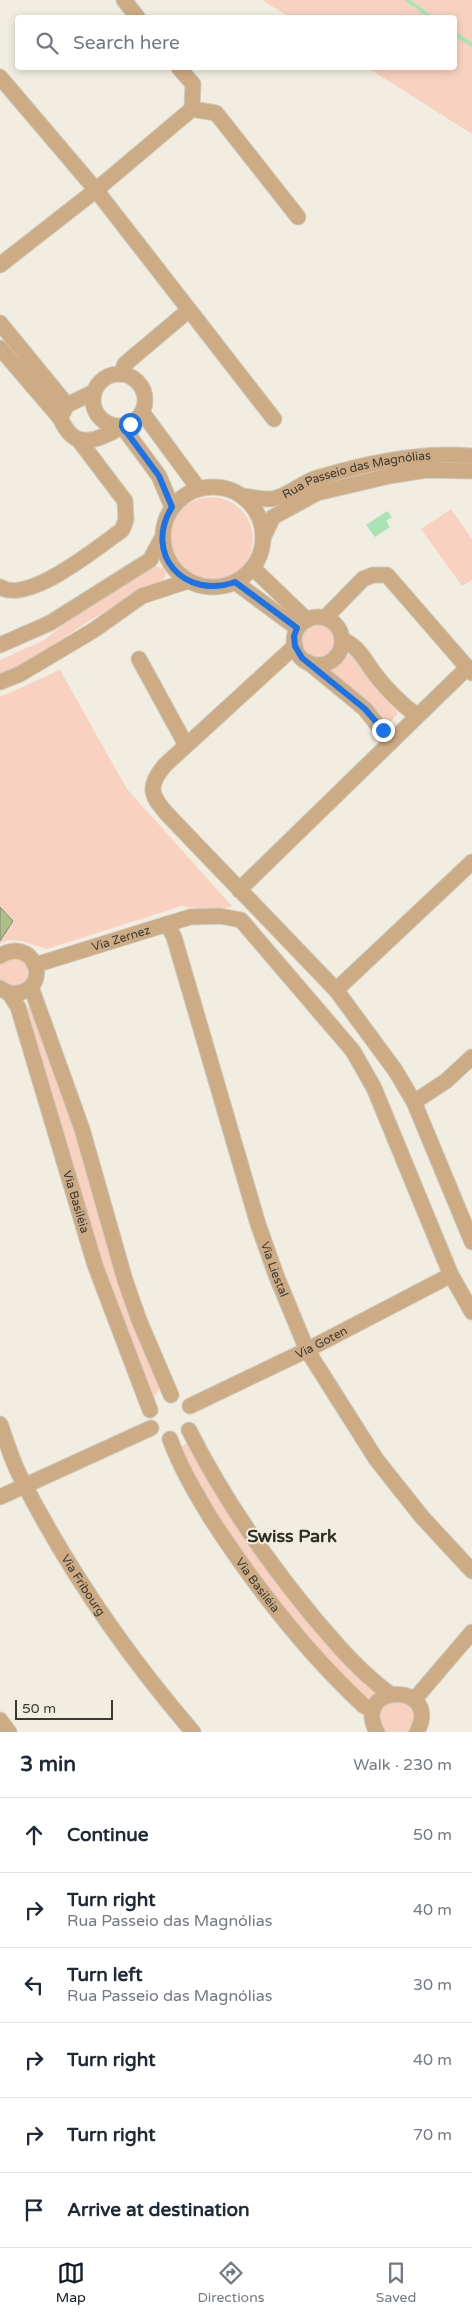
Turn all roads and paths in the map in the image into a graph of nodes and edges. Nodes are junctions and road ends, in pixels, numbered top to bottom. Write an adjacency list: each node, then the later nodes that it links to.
1 (124, 0): 2 (street)
2 (136, 15)
3 (181, 70): 5 (street)
4 (0, 77): 6 (street)
5 (192, 109): 6 (street); 7 (street)
6 (96, 190): 8 (street); 9 (street)
7 (298, 218)
8 (0, 265)
9 (189, 310): 12 (street); 17 (street)
10 (0, 323): 14 (street)
11 (0, 348): 16 (street)
12 (121, 374): 13 (street); 15 (street)
13 (94, 392): 14 (street); 18 (street)
14 (68, 405): 16 (street)
15 (142, 412): 18 (street); 20 (street)
16 (60, 418): 19 (street)
17 (274, 419)
18 (122, 426): 19 (street); 22 (street)
19 (78, 439): 32 (street)
20 (170, 448): 22 (street); 24 (street)
21 (472, 456): 25 (street, Rua Passeio das Magnólias)
22 (150, 463): 26 (street)
23 (472, 471): 28 (street, Rua Passeio das Magnólias)
24 (198, 488): 25 (street, Rua Passeio das Magnólias); 26 (street)
25 (242, 496): 28 (street, Rua Passeio das Magnólias)
26 (172, 507): 27 (street)
27 (162, 538): 30 (street); 36 (street)
28 (263, 538): 29 (street, Rua Passeio das Magnólias)
29 (253, 568): 31 (street); 34 (street)
30 (188, 581): 31 (street); 41 (street)
31 (235, 582): 34 (street)
32 (0, 587)
33 (324, 618): 34 (street); 35 (street); 40 (street)
34 (302, 624): 37 (street)
35 (342, 639): 39 (street); 42 (street)
36 (0, 645)
37 (295, 646): 39 (street); 44 (street)
38 (139, 659): 44 (street)
39 (308, 662): 43 (street)
40 (470, 670): 42 (street)
41 (0, 682)
42 (417, 716): 43 (street)
43 (391, 742): 46 (street)
44 (186, 745): 46 (street)
45 (472, 862): 51 (street)
46 (239, 890): 51 (street)
47 (167, 924): 49 (street, Via Zernez); 56 (street, Via Zernez); 58 (street, Via Liestal)
48 (0, 956): 49 (street)
49 (35, 964): 50 (street)
50 (31, 987): 52 (street); 59 (street, Via Basiléia)
51 (336, 990): 54 (street)
52 (5, 991): 61 (street, Via Basiléia)
53 (472, 1057): 54 (street)
54 (414, 1102): 55 (street)
55 (472, 1242)
56 (451, 1275): 57 (street, Via Zernez); 58 (street, Via Goten)
57 (472, 1312)
58 (307, 1350): 60 (street, Via Goten); 68 (street, Via Liestal)
59 (171, 1395): 60 (street); 61 (street)
60 (190, 1406): 64 (street)
61 (150, 1410): 63 (street)
62 (0, 1424): 66 (street, Via Fribourg)
63 (151, 1428): 65 (street); 66 (street)
64 (189, 1430): 65 (street); 70 (street, Via Basiléia)
65 (170, 1439): 72 (street, Via Basiléia)
66 (25, 1484): 67 (street); 76 (street, Via Fribourg)
67 (0, 1497)
68 (472, 1571)
69 (472, 1632): 71 (street)
70 (390, 1694): 71 (street); 72 (street)
71 (414, 1700): 74 (street)
72 (374, 1710): 77 (street)
73 (0, 1720): 75 (street)
74 (423, 1729)
75 (9, 1732)
76 (193, 1732)
77 (377, 1732)

